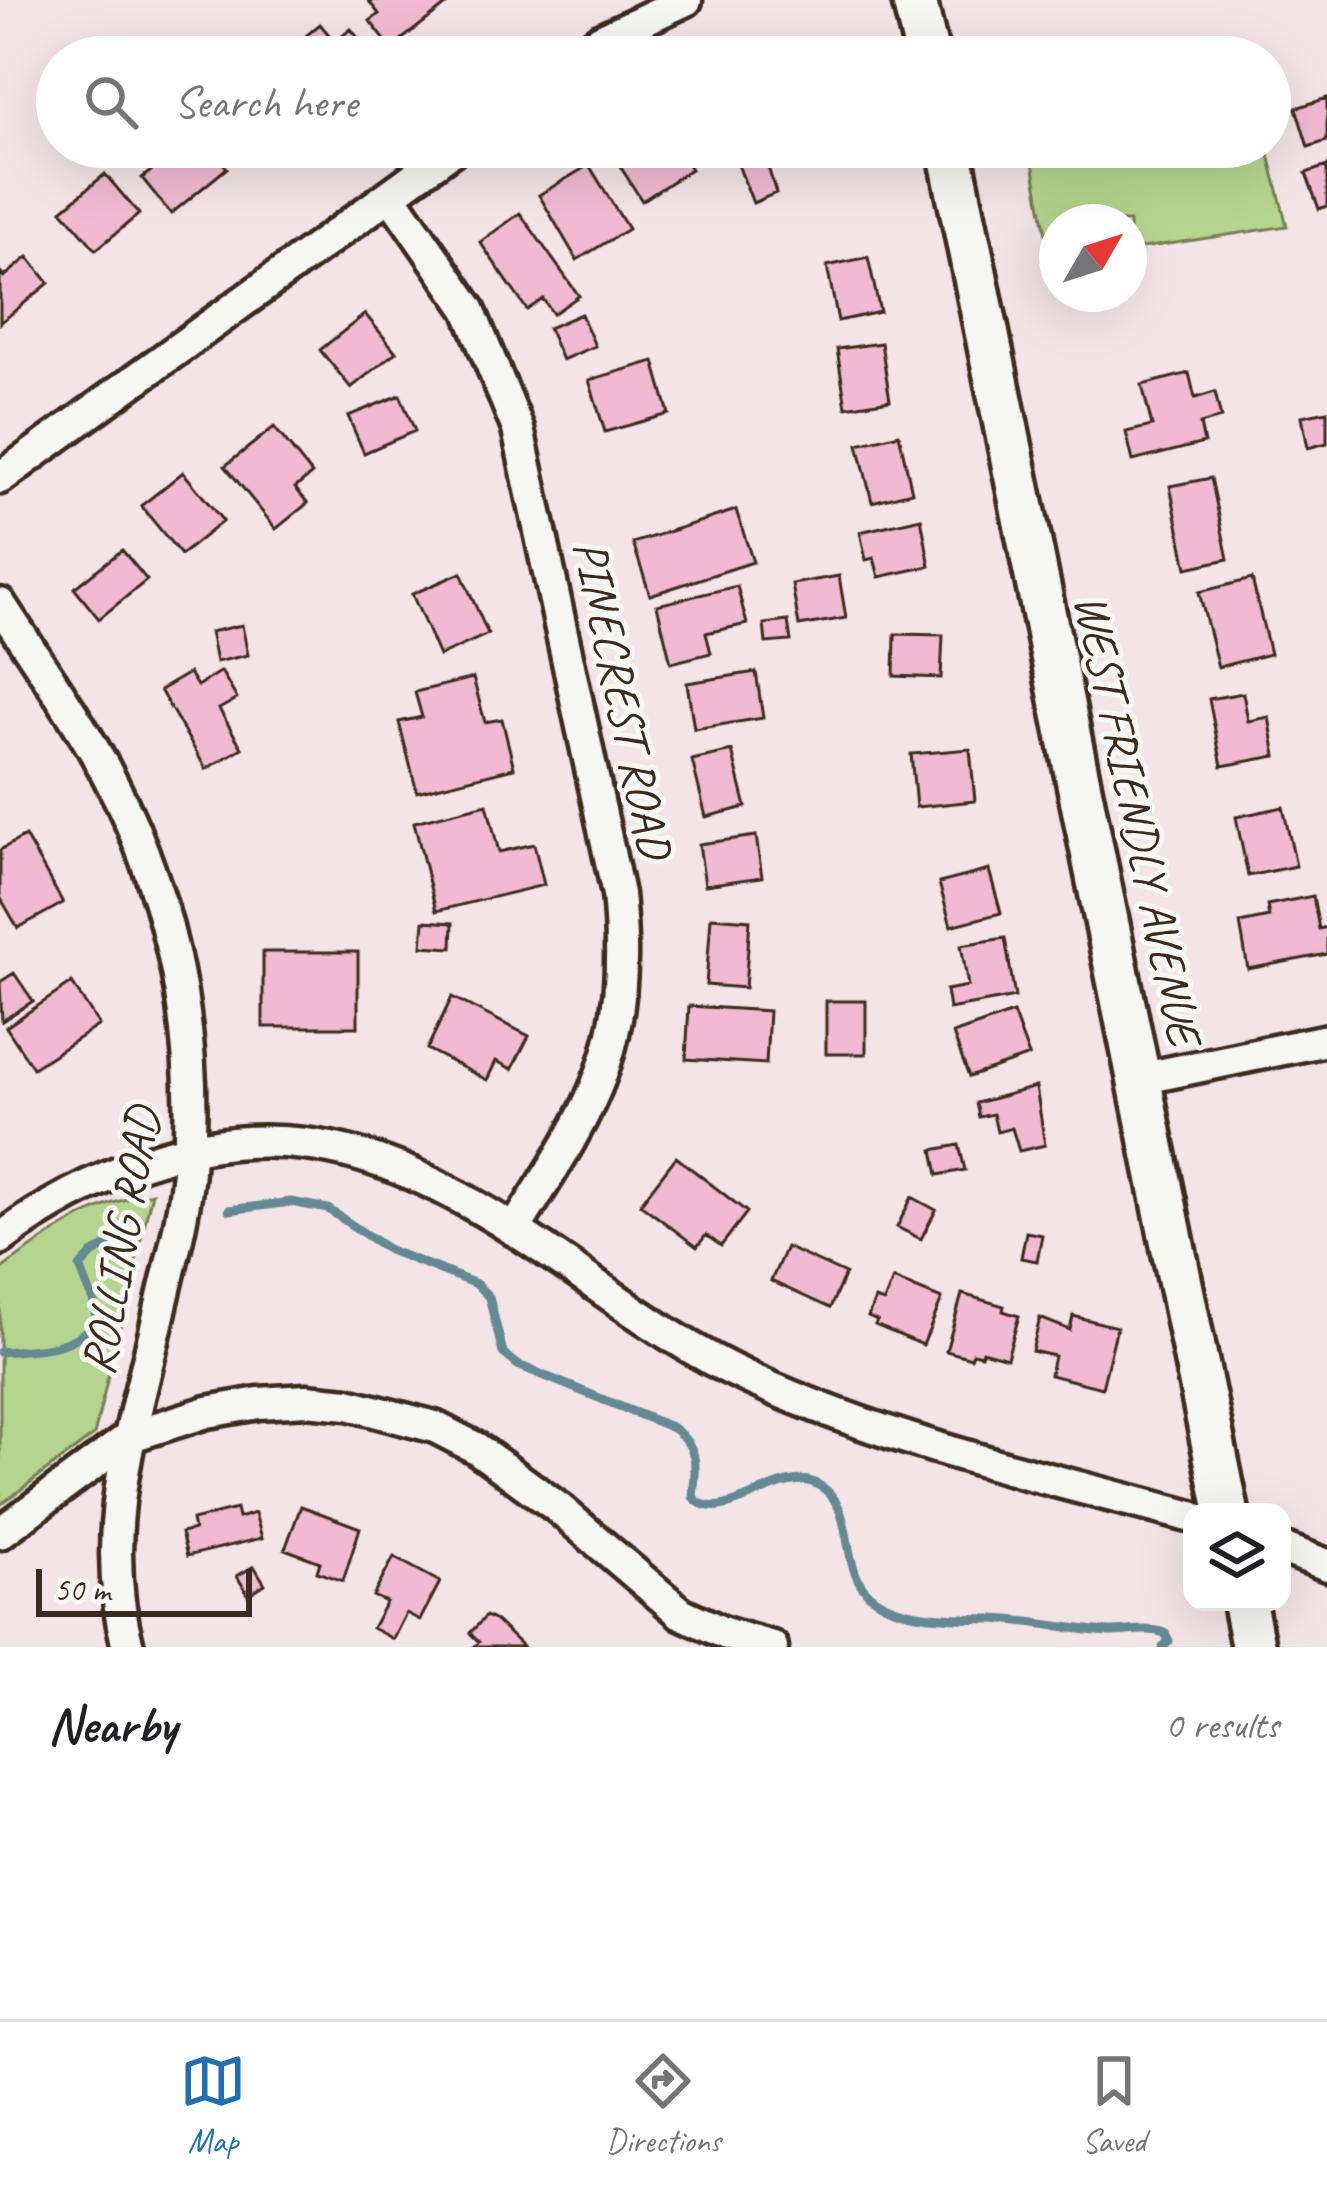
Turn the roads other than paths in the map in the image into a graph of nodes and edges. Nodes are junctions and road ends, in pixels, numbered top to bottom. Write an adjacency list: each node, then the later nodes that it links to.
1 (686, 0): 3 (street)
2 (914, 0): 4 (main road)
3 (609, 36)
4 (923, 36)
5 (428, 168): 7 (street)
6 (954, 168): 11 (main road, WEST FRIENDLY AVENUE)
7 (391, 196): 8 (street); 13 (street, PINECREST ROAD)
8 (0, 478)
9 (0, 604): 12 (street, ROLLING ROAD)
10 (1327, 1040): 11 (street)
11 (1139, 1079): 16 (main road, WEST FRIENDLY AVENUE)
12 (189, 1151): 13 (street); 14 (street); 15 (street, ROLLING ROAD)
13 (514, 1230): 17 (street)
14 (0, 1238)
15 (131, 1436): 18 (street); 22 (street); 23 (street, ROLLING ROAD)
16 (1225, 1503)
17 (1183, 1515)
18 (0, 1533)
19 (1291, 1551): 20 (street)
20 (1327, 1565)
21 (1246, 1611): 26 (main road)
22 (680, 1613): 24 (street); 25 (street)
23 (128, 1647)
24 (698, 1647)
25 (772, 1647)
26 (1253, 1647)

